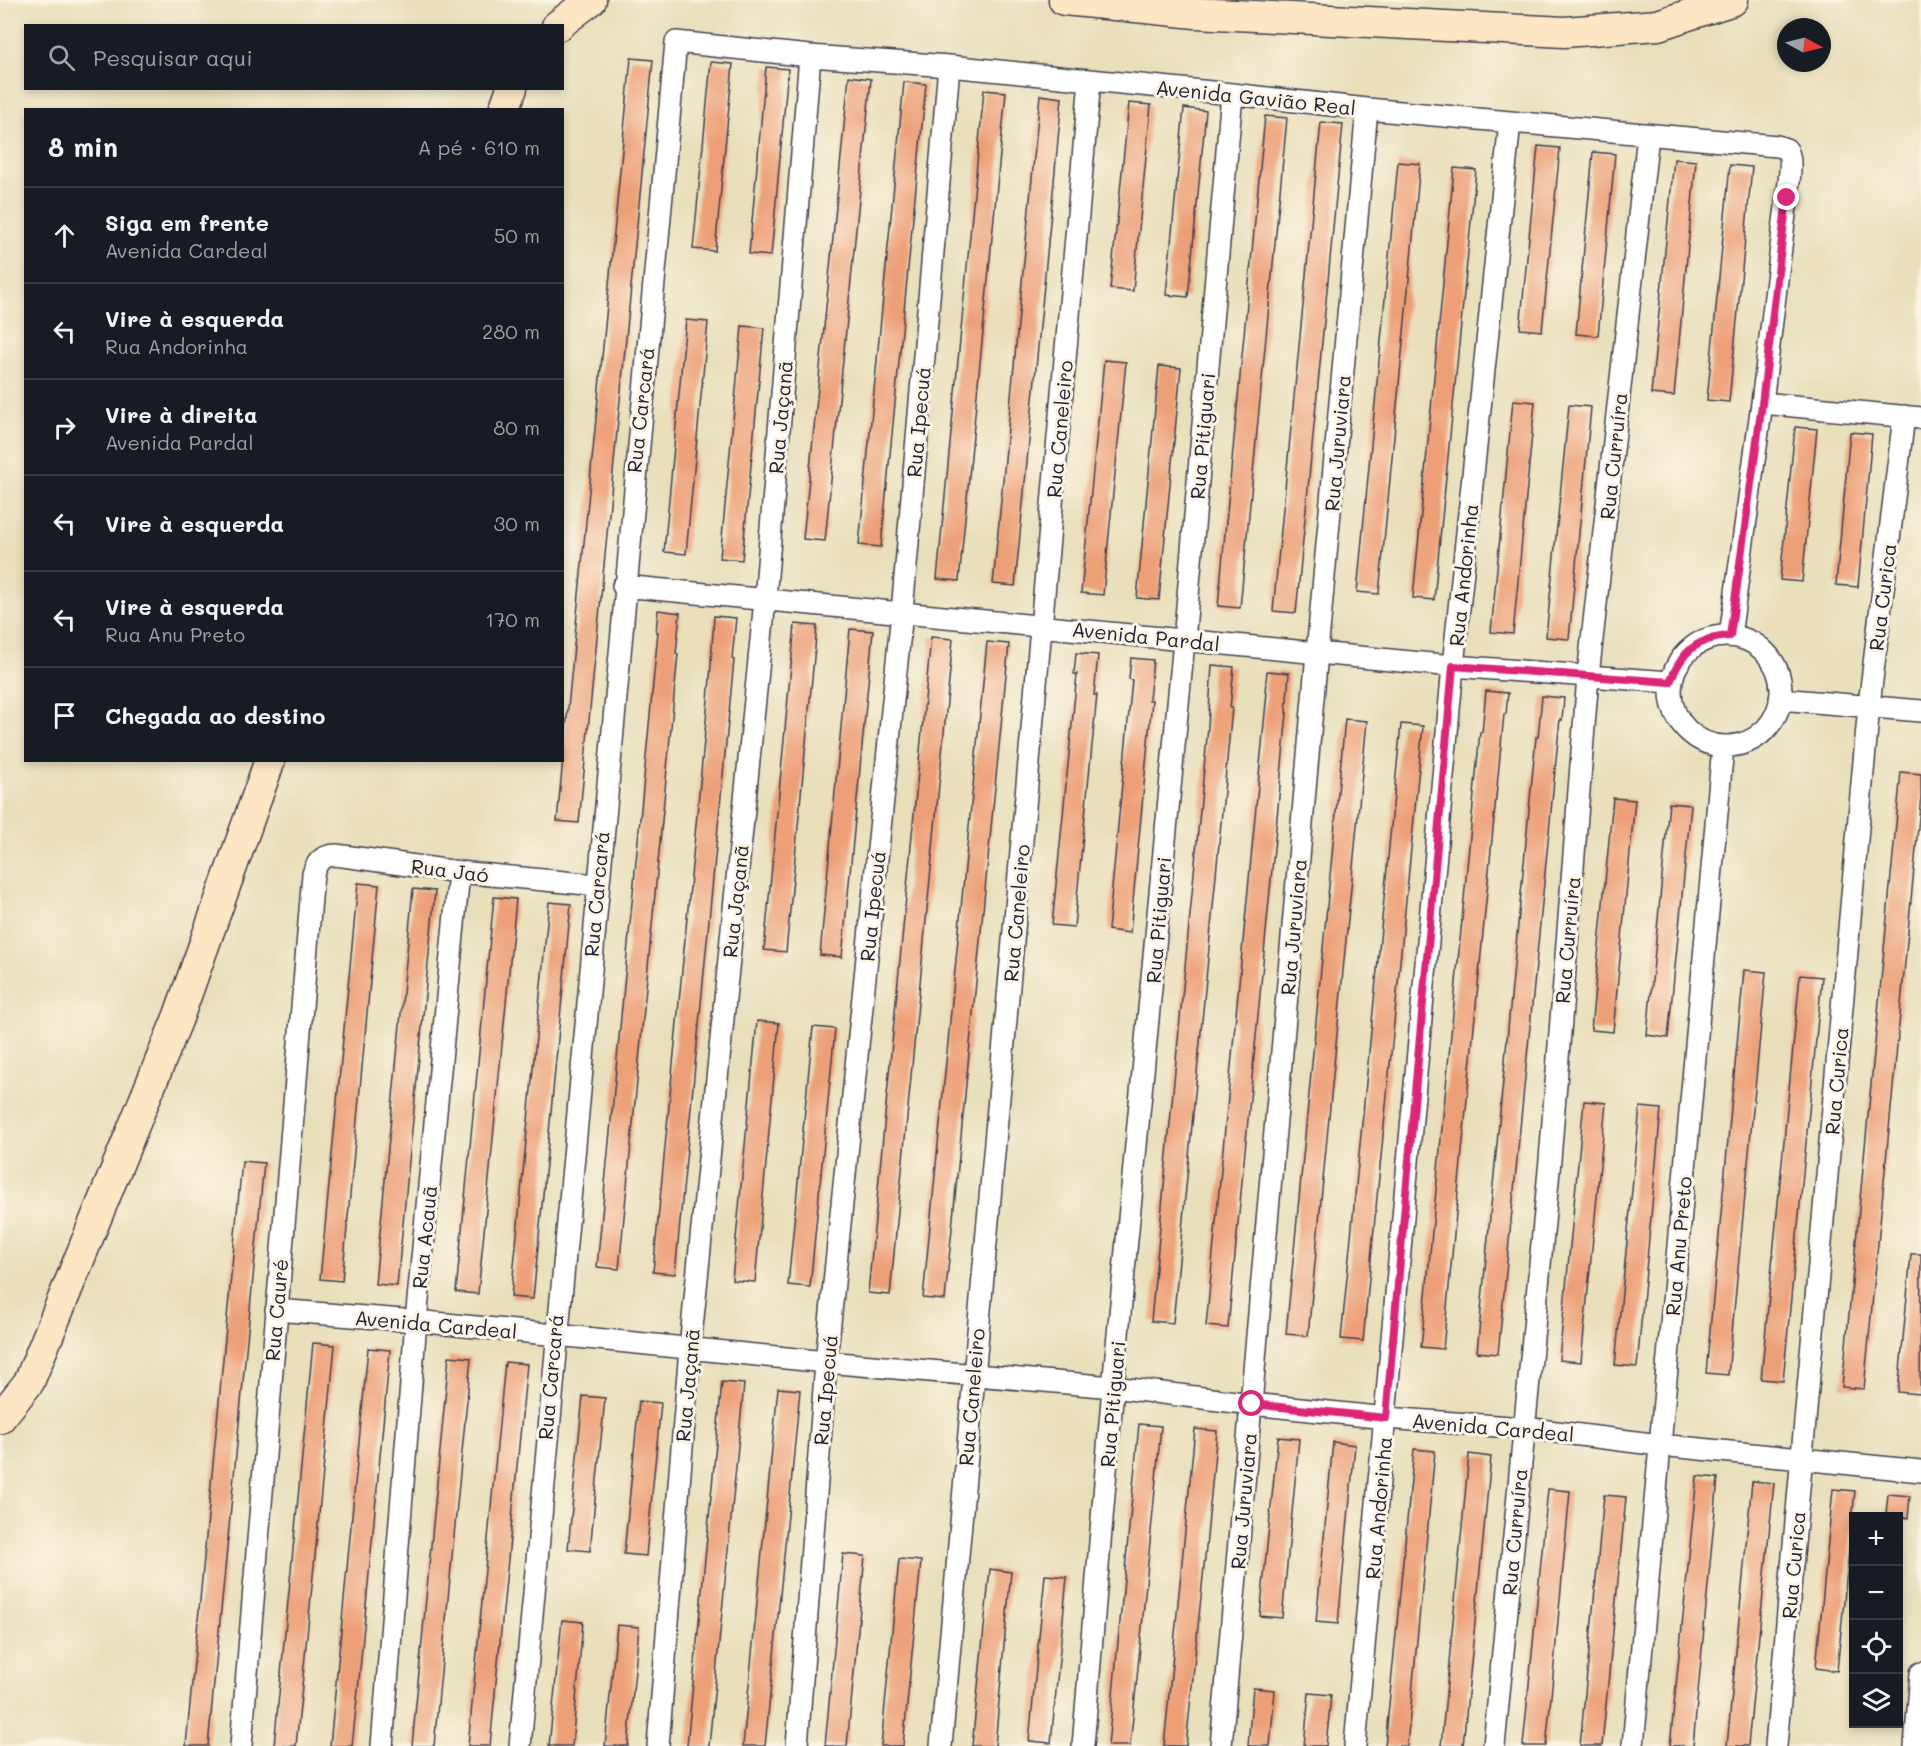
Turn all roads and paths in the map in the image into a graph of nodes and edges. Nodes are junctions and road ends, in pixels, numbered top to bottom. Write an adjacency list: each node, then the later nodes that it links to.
1 (591, 0): 4 (main road)
2 (1064, 0): 3 (main road)
3 (1733, 0)
4 (560, 24)
5 (676, 42): 6 (street, Avenida Gavião Real); 17 (street, Rua Carcará)
6 (810, 56): 7 (street, Avenida Gavião Real); 18 (street, Rua Jaçanã)
7 (949, 66): 8 (street, Avenida Gavião Real); 19 (street, Rua Ipecuá)
8 (1090, 80): 10 (street, Avenida Gavião Real); 20 (street, Rua Caneleiro)
9 (511, 90): 11 (main road)
10 (1232, 94): 12 (street, Avenida Gavião Real); 22 (street, Rua Pitiguari)
11 (505, 108)
12 (1367, 109): 13 (street, Avenida Gavião Real); 23 (street, Rua Juruviara)
13 (1510, 122): 14 (street, Avenida Gavião Real); 24 (street, Rua Andorinha)
14 (1648, 135): 15 (street, Avenida Gavião Real); 25 (street, Rua Curruíra)
15 (1762, 404): 16 (street); 21 (street)
16 (1913, 417): 28 (street, Rua Curica)
17 (623, 586): 18 (street, Avenida Pardal); 34 (street, Rua Carcará)
18 (765, 600): 19 (street, Avenida Pardal); 38 (street, Rua Jaçanã)
19 (902, 612): 20 (street, Avenida Pardal); 39 (street, Rua Ipecuá)
20 (1042, 625): 22 (street, Avenida Pardal); 40 (street, Rua Caneleiro)
21 (1730, 636): 26 (street); 27 (street)
22 (1184, 641): 23 (street, Avenida Pardal); 41 (street, Rua Pitiguari)
23 (1317, 653): 24 (street, Avenida Pardal); 42 (street, Rua Juruviara)
24 (1453, 666): 25 (street, Avenida Pardal); 44 (street, Rua Andorinha)
25 (1588, 676): 26 (street, Avenida Pardal); 45 (street, Rua Curruíra)
26 (1670, 682): 30 (street)
27 (1780, 699): 28 (street); 30 (street)
28 (1869, 705): 29 (street); 47 (street, Rua Curica)
29 (1921, 711)
30 (1723, 746): 46 (street, Rua Anu Preto)
31 (269, 762): 43 (main road)
32 (459, 872): 33 (street, Rua Jaó); 34 (street, Rua Jaó); 36 (street, Rua Acauã)
33 (313, 874): 35 (street, Rua Cauré)
34 (597, 885): 37 (street, Rua Carcará)
35 (276, 1310): 36 (street, Avenida Cardeal); 50 (street, Rua Cauré)
36 (416, 1321): 37 (street, Avenida Cardeal); 51 (street, Rua Acauã)
37 (554, 1335): 38 (street, Avenida Cardeal); 52 (street, Rua Carcará)
38 (690, 1348): 39 (street, Avenida Cardeal); 53 (street, Rua Jaçanã)
39 (826, 1362): 40 (street, Avenida Cardeal); 54 (street, Rua Ipecuá)
40 (973, 1375): 41 (street, Avenida Cardeal); 55 (street, Rua Caneleiro)
41 (1113, 1387): 42 (street, Avenida Cardeal); 56 (street, Rua Pitiguari)
42 (1252, 1404): 44 (street, Avenida Cardeal); 57 (street, Rua Juruviara)
43 (0, 1418)
44 (1386, 1418): 45 (street, Avenida Cardeal); 58 (street, Rua Andorinha)
45 (1524, 1428): 46 (street, Avenida Cardeal); 59 (street, Rua Curruíra)
46 (1660, 1445): 47 (street, Avenida Cardeal); 60 (street, Rua Anu Preto)
47 (1803, 1458): 48 (street, Avenida Cardeal); 61 (street, Rua Curica)
48 (1921, 1471)
49 (1921, 1673): 62 (street)
50 (241, 1746)
51 (382, 1746)
52 (520, 1746)
53 (658, 1746)
54 (797, 1746)
55 (940, 1746)
56 (1083, 1746)
57 (1221, 1746)
58 (1356, 1746)
59 (1494, 1746)
60 (1633, 1746)
61 (1776, 1746)
62 (1915, 1746)

